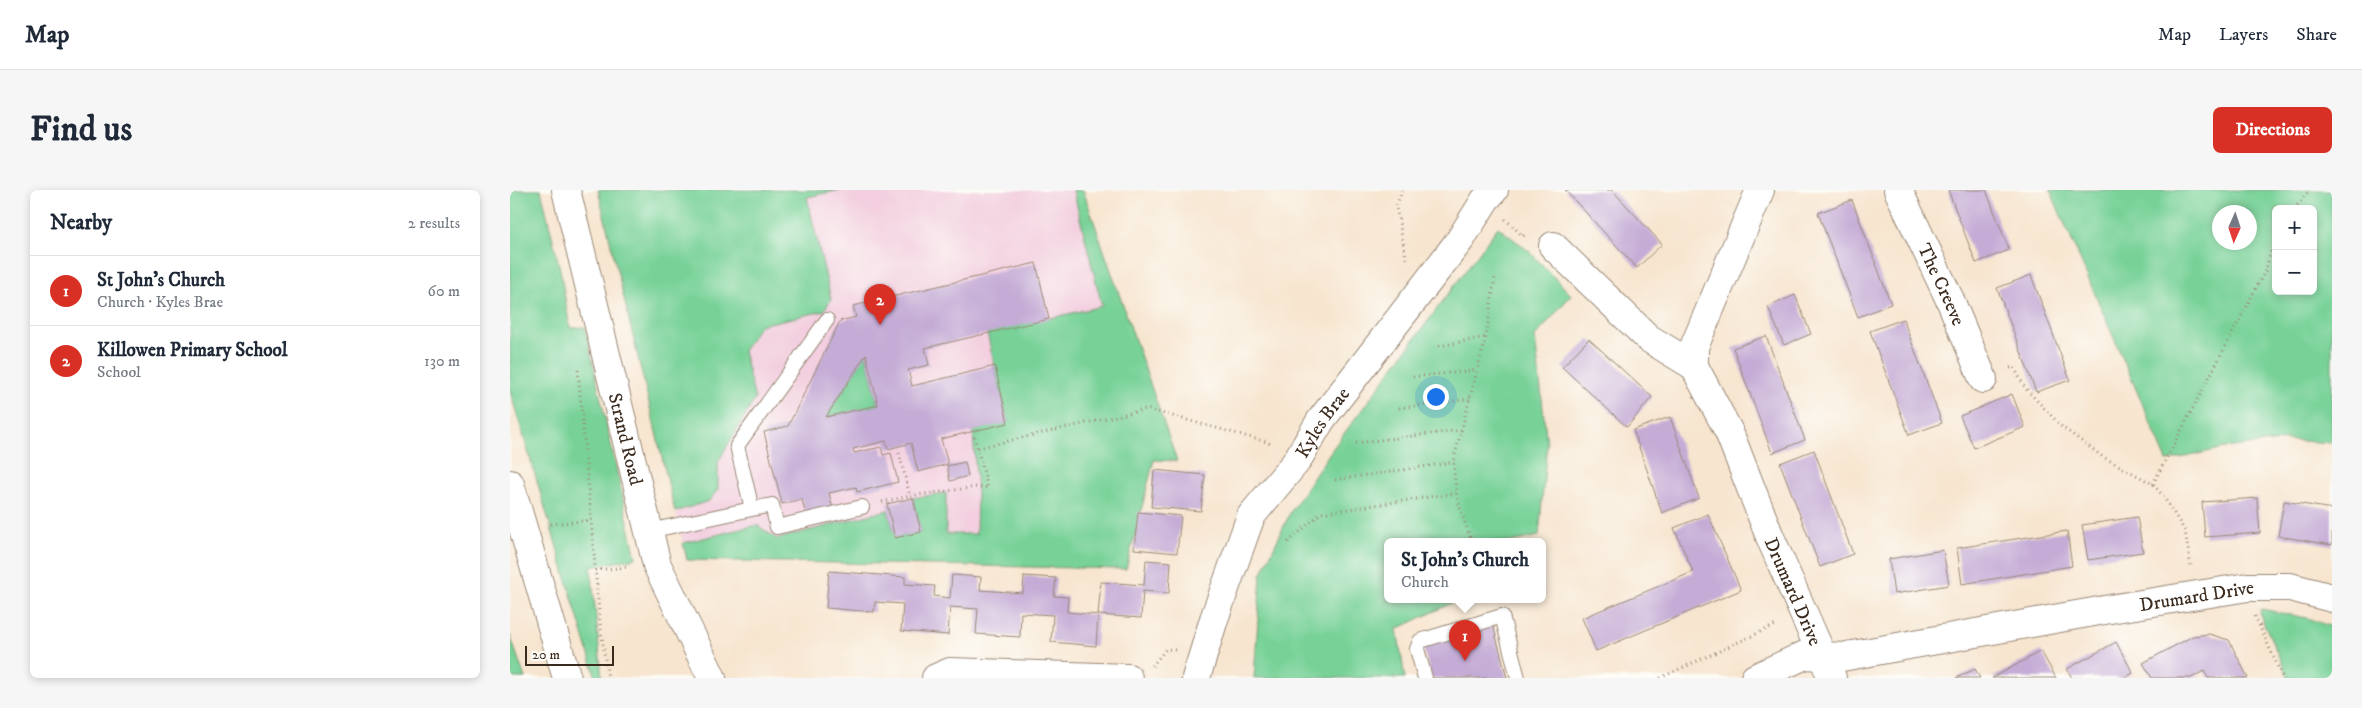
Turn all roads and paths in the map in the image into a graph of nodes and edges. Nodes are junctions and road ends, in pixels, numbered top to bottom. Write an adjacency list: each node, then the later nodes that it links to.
1 (566, 190): 39 (street, Strand Road)
2 (1402, 190): 11 (path)
3 (1760, 190): 17 (street)
4 (1898, 190): 20 (street, The Creeve)
5 (2310, 190): 7 (path)
6 (1489, 195): 8 (path); 52 (street, Kyles Brae)
7 (2297, 205)
8 (1529, 230)
9 (1553, 246): 17 (street)
10 (2272, 248): 32 (path)
11 (1408, 265)
12 (1495, 277): 14 (path)
13 (827, 320): 36 (lane)
14 (1486, 337): 15 (path); 18 (path)
15 (1439, 346)
16 (577, 361): 37 (path)
17 (1694, 366): 45 (street, Drumard Drive)
18 (1477, 370): 19 (path); 21 (path)
19 (1413, 377)
20 (1983, 379): 32 (path)
21 (1470, 399): 22 (path); 23 (path)
22 (1399, 408)
23 (1462, 430): 26 (path); 29 (path)
24 (974, 436): 27 (path)
25 (1267, 442): 27 (path)
26 (1356, 443)
27 (978, 448): 34 (path)
28 (899, 453): 34 (path)
29 (1454, 462): 30 (path); 33 (path)
30 (1335, 480)
31 (510, 484): 38 (street)
32 (2153, 484): 43 (path)
33 (1456, 493): 40 (path); 41 (path)
34 (910, 496): 35 (path)
35 (862, 507): 36 (lane)
36 (752, 509): 39 (lane)
37 (591, 520): 38 (path); 48 (path)
38 (524, 530): 47 (street)
39 (649, 531): 49 (street, Strand Road)
40 (1470, 538)
41 (1288, 542)
42 (2248, 587): 43 (street, Drumard Drive); 44 (street, Drumard Drive); 57 (path)
43 (2197, 595): 46 (street, Drumard Drive)
44 (2332, 598)
45 (1804, 612): 46 (street, Drumard Drive); 55 (path)
46 (1828, 667): 56 (street)
47 (567, 678)
48 (608, 678)
49 (712, 678)
50 (936, 678): 51 (street)
51 (1128, 678)
52 (1196, 678)
53 (1425, 678): 54 (lane)
54 (1518, 678)
55 (1660, 678)
56 (1755, 678)
57 (2283, 678)

